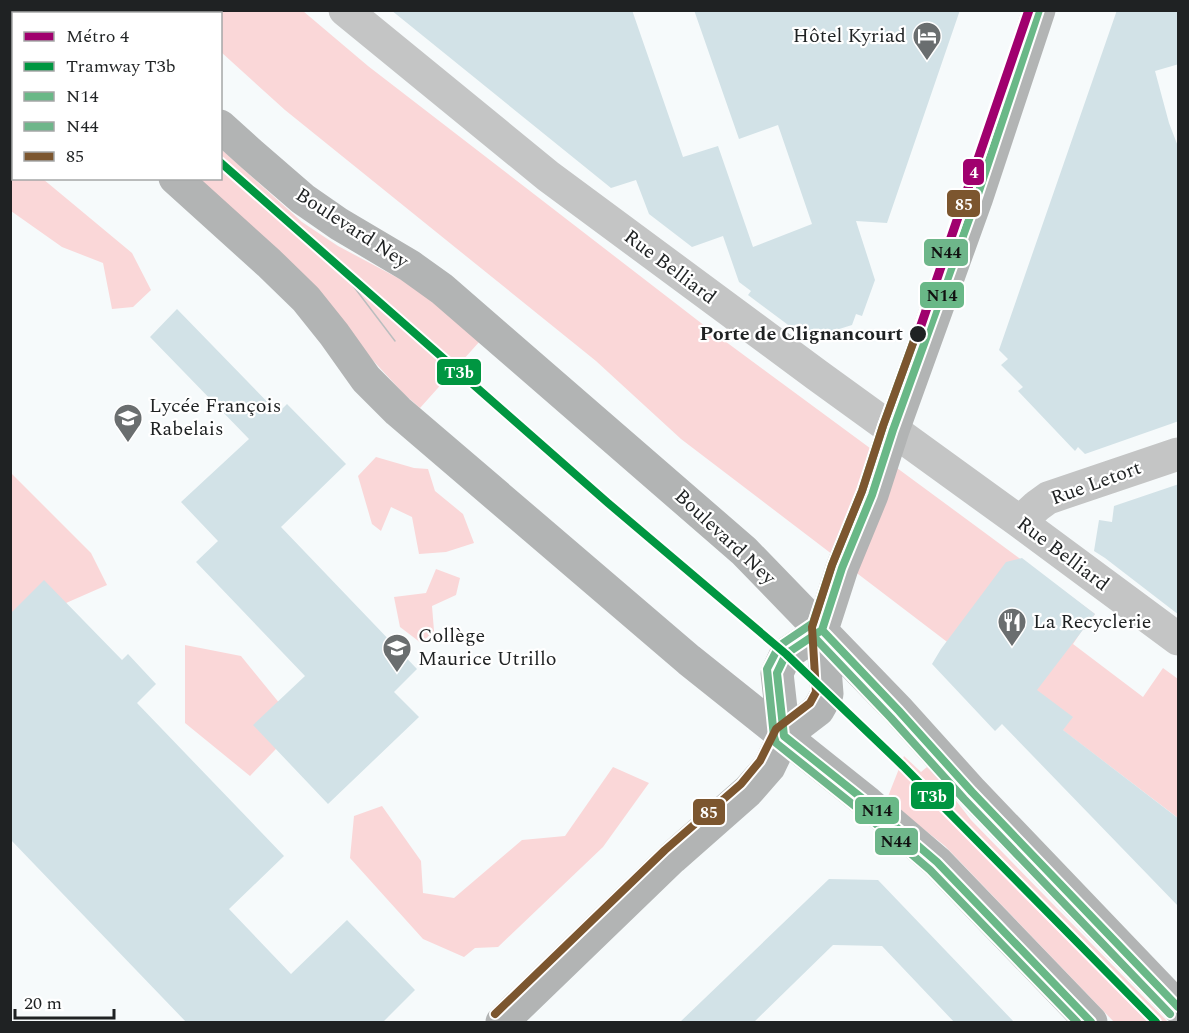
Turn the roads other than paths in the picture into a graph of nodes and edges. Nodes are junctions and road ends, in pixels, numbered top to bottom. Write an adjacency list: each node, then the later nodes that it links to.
1 (345, 10): 5 (street, Rue Belliard)
2 (1039, 10): 5 (main road)
3 (222, 128): 8 (main road, Boulevard Ney)
4 (177, 180): 10 (main road)
5 (893, 430): 7 (street, Rue Belliard); 8 (main road)
6 (1179, 453): 7 (street, Rue Letort)
7 (1020, 522): 9 (street, Rue Belliard)
8 (822, 630): 10 (main road); 10 (main road); 11 (main road, Boulevard Ney)
9 (1179, 639)
10 (784, 736): 12 (main road); 13 (main road)
11 (1179, 1007)
12 (502, 1023)
13 (1091, 1023)

